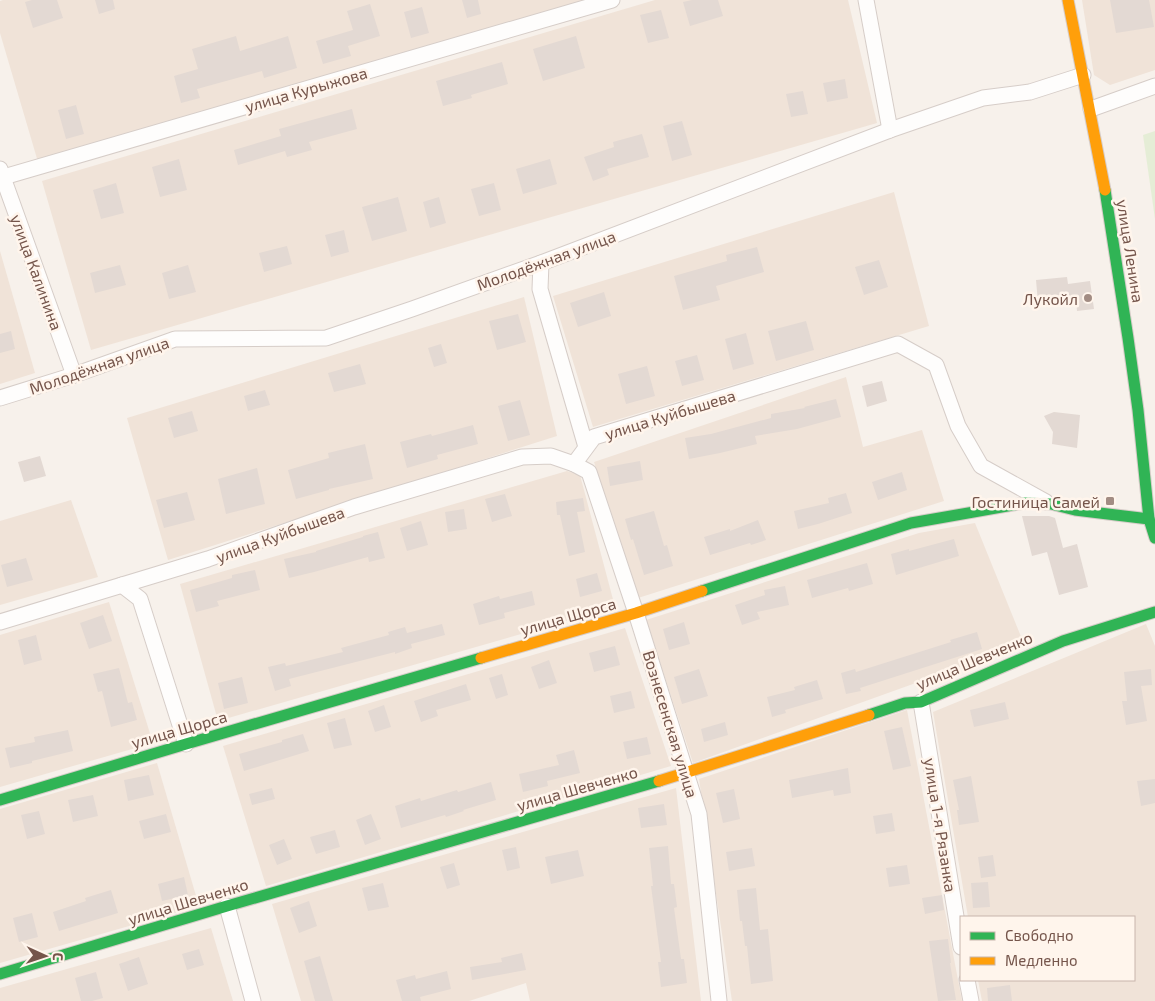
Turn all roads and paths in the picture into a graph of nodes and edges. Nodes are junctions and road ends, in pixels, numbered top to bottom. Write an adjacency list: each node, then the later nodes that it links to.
1 (612, 0): 8 (street, улица Курыжова)
2 (866, 0): 7 (street)
3 (1068, 0): 4 (street, улица Ленина)
4 (1083, 75): 6 (street, улица Ленина); 7 (street, Молодёжная улица)
5 (1155, 86): 6 (street)
6 (1091, 109): 15 (street, улица Ленина)
7 (890, 130): 9 (street, Молодёжная улица)
8 (1, 175): 10 (street, улица Калинина)
9 (541, 263): 10 (street, Молодёжная улица); 12 (street)
10 (74, 375): 11 (street, Молодёжная улица)
11 (0, 398)
12 (586, 448): 13 (street, улица Куйбышева); 14 (street, улица Куйбышева)
13 (574, 464): 17 (street, улица Куйбышева); 19 (street, Вознесенская улица)
14 (1052, 504): 15 (street, улица Щорса); 19 (street, улица Щорса)
15 (1149, 519): 16 (street, улица Ленина)
16 (1155, 538)
17 (122, 585): 20 (street, улица Куйбышева); 22 (street)
18 (1155, 612): 21 (street, улица Шевченко)
19 (636, 614): 22 (street, улица Щорса); 23 (street, Вознесенская улица)
20 (0, 622)
21 (921, 702): 23 (street, улица Шевченко); 26 (street, улица 1-я Рязанка)
22 (186, 744): 24 (street, улица Щорса)
23 (686, 773): 25 (street, улица Шевченко); 30 (street, Вознесенская улица)
24 (0, 800)
25 (227, 906): 27 (street, улица Шевченко); 29 (street)
26 (960, 941)
27 (0, 974)
28 (967, 981): 31 (street)
29 (253, 1001)
30 (719, 1001)
31 (971, 1001)

